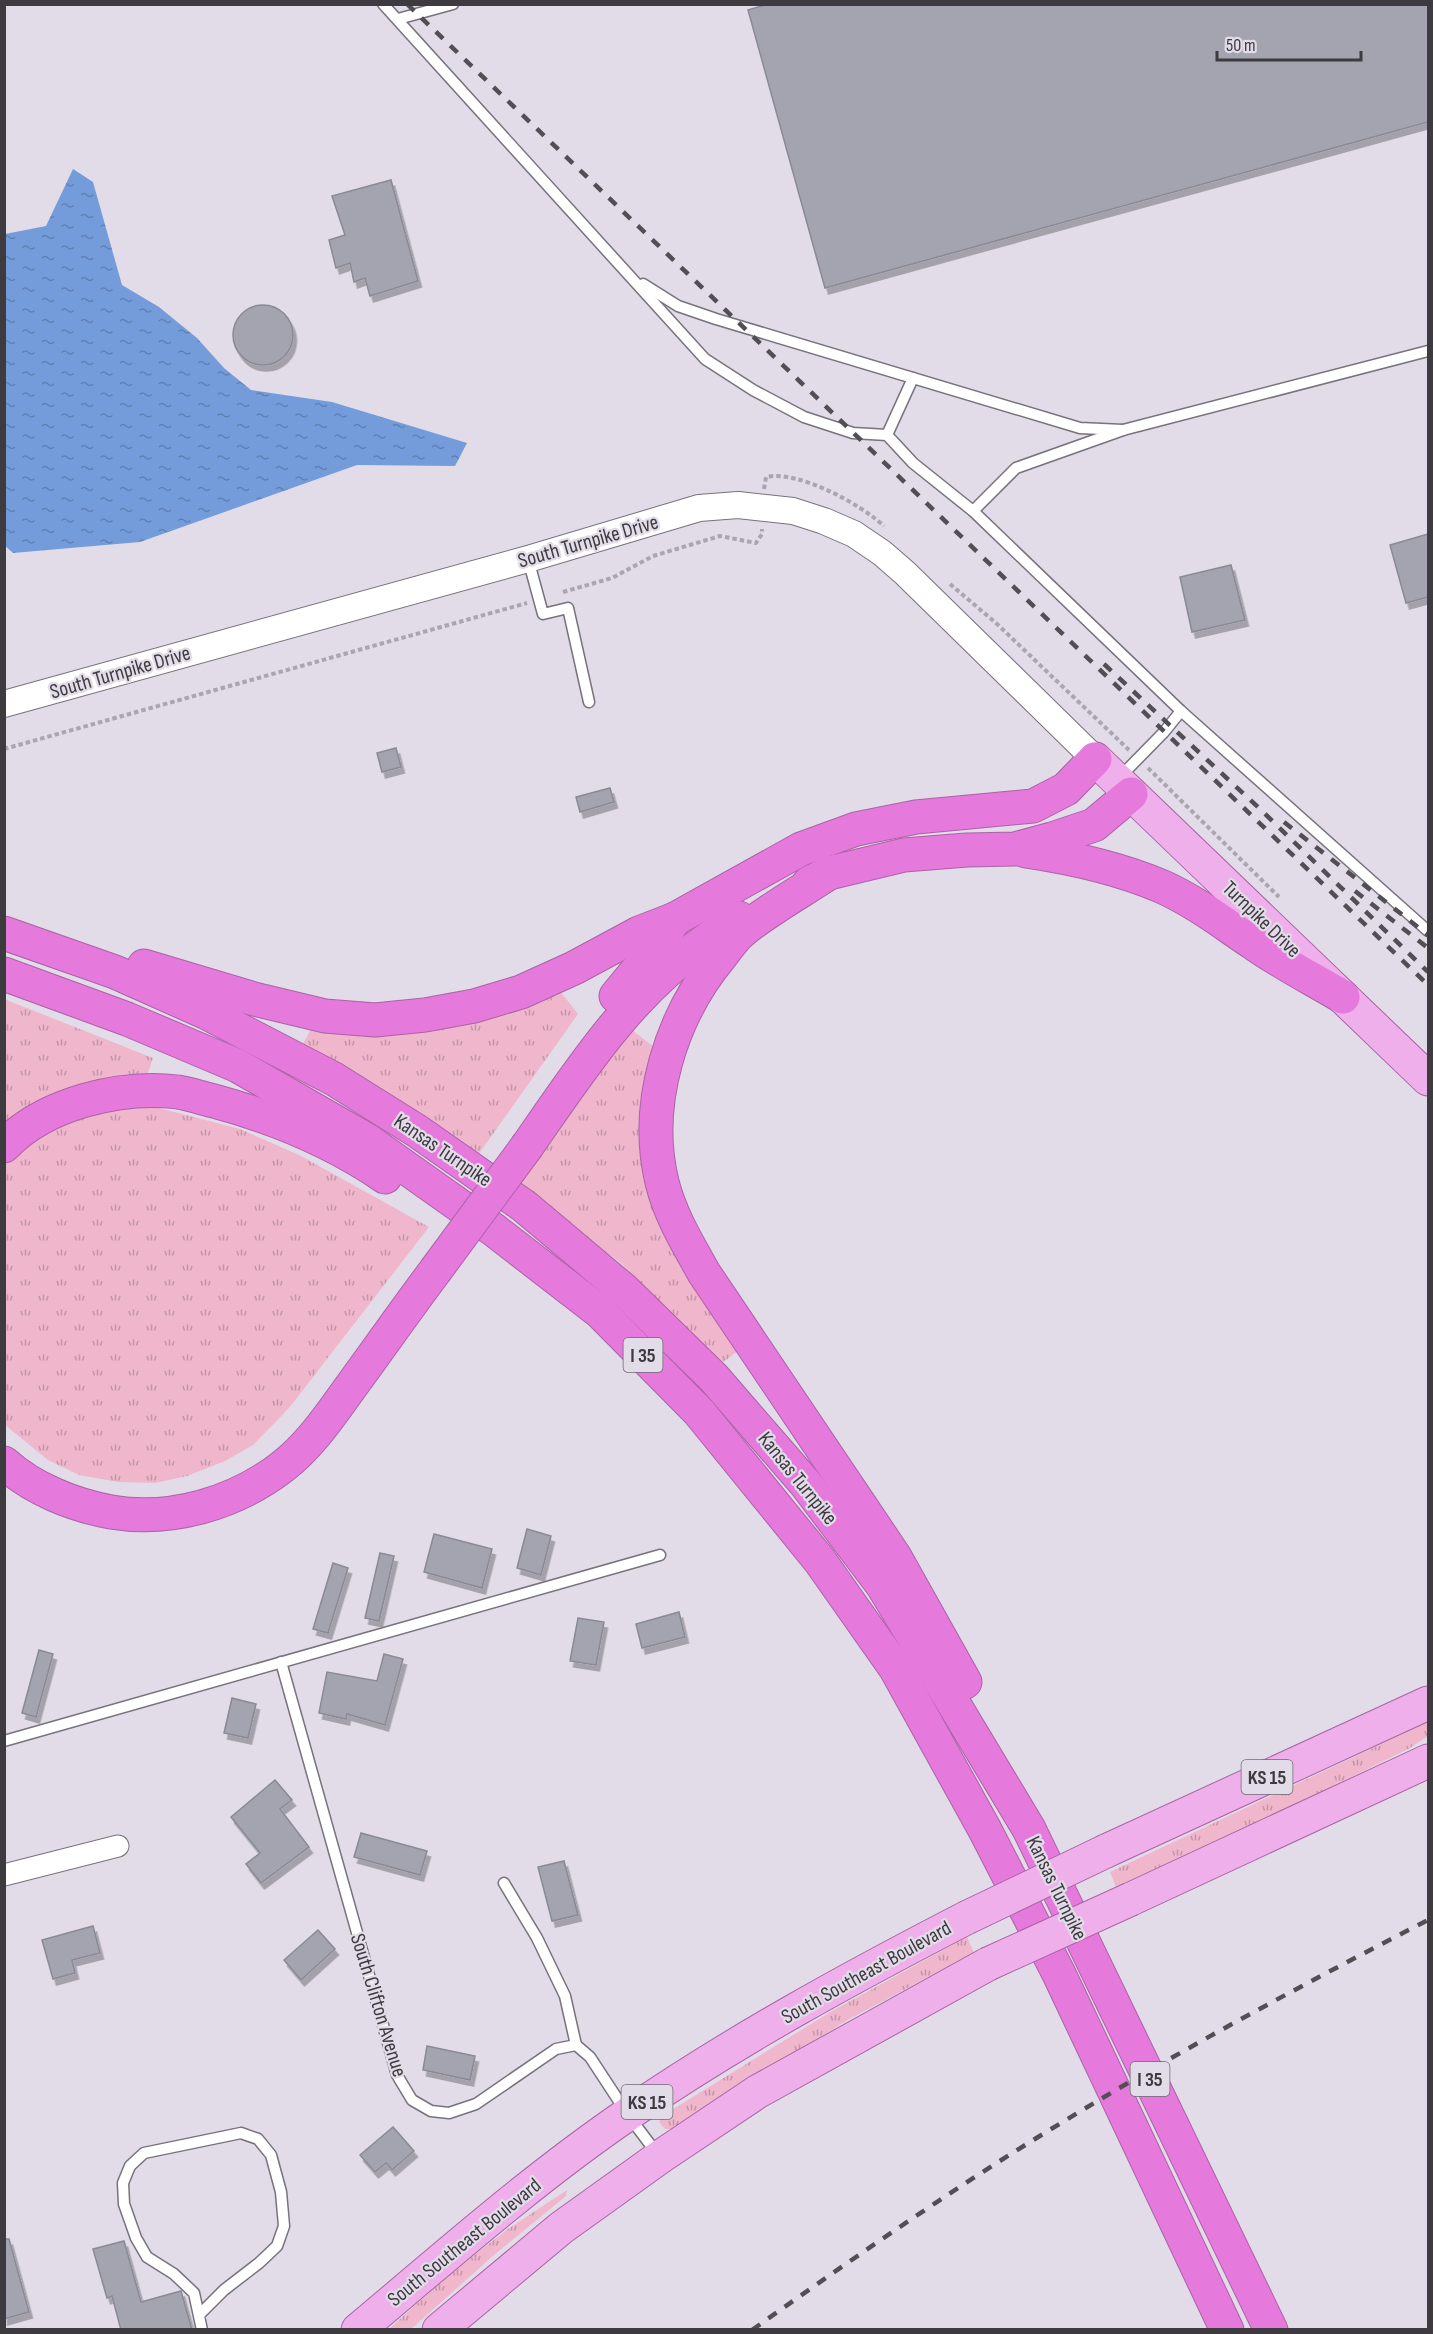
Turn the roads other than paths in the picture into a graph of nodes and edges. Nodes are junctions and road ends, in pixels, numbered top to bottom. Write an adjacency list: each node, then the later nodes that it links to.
1 (384, 4): 3 (lane)
2 (453, 4): 3 (lane)
3 (398, 19): 4 (lane)
4 (633, 277): 6 (lane); 8 (lane)
5 (1428, 351): 7 (lane)
6 (913, 378): 7 (lane); 8 (lane)
7 (1123, 430): 9 (lane)
8 (887, 435): 9 (lane)
9 (974, 511): 13 (lane)
10 (528, 559): 11 (lane); 12 (street, South Turnpike Drive); 14 (street, South Turnpike Drive)
11 (589, 702)
12 (4, 704)
13 (1180, 711): 14 (lane); 19 (lane)
14 (1114, 778): 15 (highway); 17 (highway); 22 (main road, Turnpike Drive)
15 (1015, 849): 16 (highway); 22 (highway)
16 (829, 873): 24 (highway); 35 (highway)
17 (675, 919): 18 (highway); 24 (highway)
18 (4, 922)
19 (1428, 931)
20 (4, 933): 35 (highway, Kansas Turnpike / I 35)
21 (4, 974): 30 (highway, Kansas Turnpike / I 35)
22 (1343, 997): 23 (main road, Turnpike Drive)
23 (1428, 1079)
24 (520, 1140): 26 (highway, bridge)
25 (4, 1146): 30 (highway)
26 (428, 1266): 27 (highway); 28 (highway)
27 (4, 1440)
28 (4, 1463)
29 (660, 1555): 31 (lane)
30 (820, 1560): 46 (highway, Kansas Turnpike / I 35)
31 (281, 1662): 33 (lane); 39 (lane, South Clifton Avenue)
32 (1428, 1703): 40 (main road, South Southeast Boulevard / KS 15, bridge)
33 (4, 1741)
34 (1428, 1761): 41 (main road, KS 15, bridge)
35 (1029, 1829): 47 (highway, Kansas Turnpike / I 35)
36 (118, 1846): 37 (street)
37 (4, 1875)
38 (504, 1883): 39 (lane)
39 (576, 2045): 40 (lane)
40 (628, 2115): 41 (lane); 44 (main road, South Southeast Boulevard / KS 15)
41 (660, 2157): 45 (main road, KS 15)
42 (199, 2315): 42 (lane); 43 (lane)
43 (202, 2330)
44 (358, 2330)
45 (439, 2330)
46 (1227, 2330)
47 (1271, 2330)

